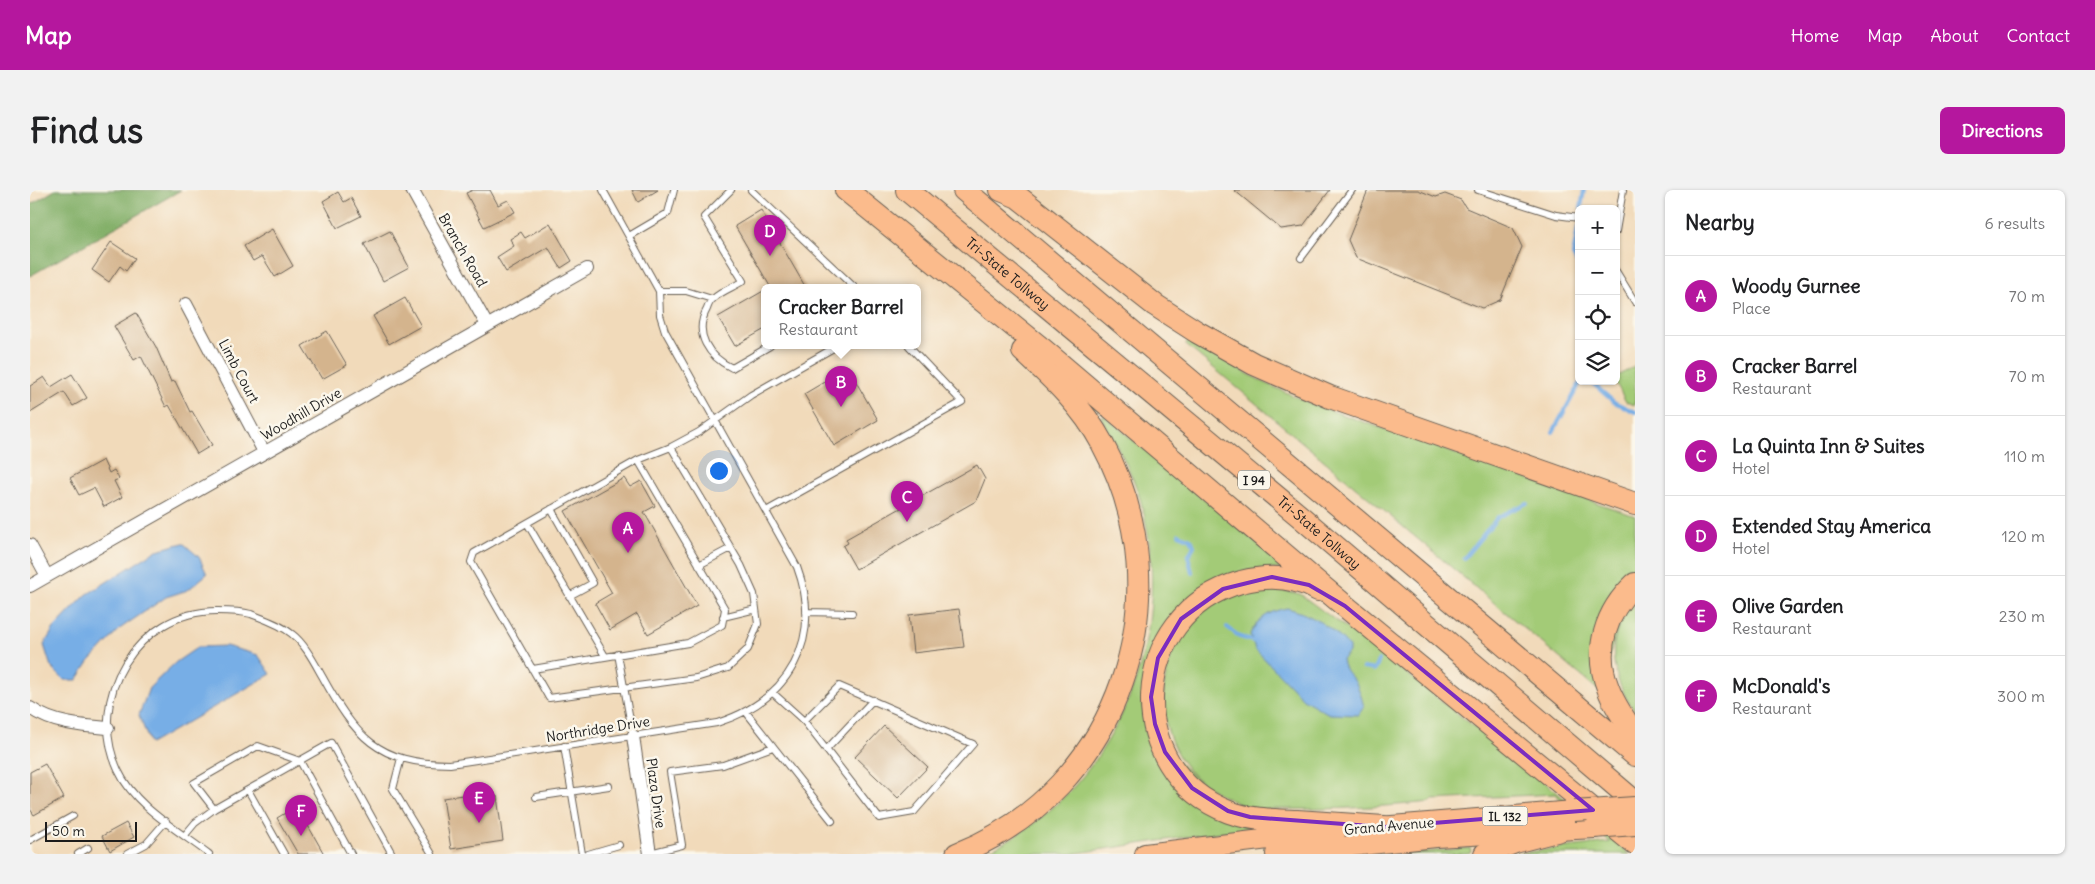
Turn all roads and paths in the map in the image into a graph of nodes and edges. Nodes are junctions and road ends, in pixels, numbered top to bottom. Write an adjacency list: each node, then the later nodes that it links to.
1 (412, 190): 25 (street, Branch Road)
2 (603, 190): 15 (lane)
3 (674, 190): 15 (lane)
4 (732, 190): 22 (lane)
5 (751, 190): 20 (lane)
6 (846, 190): 16 (highway)
7 (907, 190): 71 (highway, Tri-State Tollway / I 94)
8 (964, 190): 64 (highway, I 94)
9 (1001, 190): 33 (highway)
10 (1352, 190): 17 (lane)
11 (1478, 190): 14 (lane)
12 (1623, 190): 13 (lane)
13 (1620, 206)
14 (1575, 217)
15 (629, 236): 21 (lane)
16 (912, 245): 44 (highway); 95 (highway)
17 (1301, 258)
18 (587, 269): 25 (street, Woodhill Drive)
19 (1620, 278): 23 (lane)
20 (851, 284)
21 (659, 291): 22 (lane); 29 (lane, Northridge Drive)
22 (712, 299): 26 (lane)
23 (1635, 302)
24 (186, 304): 31 (street, Limb Court)
25 (487, 325): 31 (street, Woodhill Drive)
26 (765, 349)
27 (832, 349): 29 (lane)
28 (912, 349): 35 (lane)
29 (715, 420): 30 (lane); 35 (lane, Northridge Drive)
30 (670, 448): 32 (lane); 38 (lane)
31 (264, 452): 40 (street, Woodhill Drive)
32 (638, 460): 34 (lane); 39 (lane)
33 (1635, 504)
34 (551, 509): 36 (lane); 43 (lane)
35 (766, 511): 46 (lane, Northridge Drive)
36 (527, 523): 43 (lane); 51 (lane)
37 (30, 545): 40 (street)
38 (731, 548): 39 (lane); 45 (lane)
39 (699, 565): 48 (lane)
40 (47, 576): 42 (street, Woodhill Drive)
41 (1635, 584): 59 (highway)
42 (30, 586)
43 (570, 596): 50 (lane)
44 (1345, 606): 78 (highway); 82 (highway)
45 (756, 609): 48 (lane); 52 (lane)
46 (806, 612): 47 (lane); 53 (lane, Northridge Drive)
47 (852, 613)
48 (723, 617): 49 (lane)
49 (618, 654): 50 (lane); 52 (lane)
50 (604, 656): 51 (lane)
51 (533, 669): 52 (lane)
52 (624, 687): 60 (lane)
53 (773, 692): 56 (lane, Northridge Drive); 57 (lane)
54 (873, 700): 57 (lane); 63 (lane); 63 (lane)
55 (30, 708): 58 (street)
56 (746, 712): 60 (lane, Northridge Drive); 62 (lane)
57 (804, 721): 63 (lane)
58 (108, 728): 65 (lane, Northridge Drive); 75 (lane, Northridge Drive)
59 (1635, 735)
60 (633, 736): 61 (lane, Northridge Drive); 94 (street, Plaza Drive)
61 (564, 746): 65 (lane, Northridge Drive); 69 (lane)
62 (773, 747): 76 (lane); 94 (lane)
63 (826, 750)
64 (1635, 755)
65 (401, 758): 91 (lane)
66 (300, 761): 68 (lane); 73 (lane); 89 (lane); 90 (lane)
67 (609, 786): 69 (lane)
68 (248, 790): 73 (lane); 88 (lane)
69 (572, 792): 70 (lane); 92 (lane)
70 (536, 797)
71 (1635, 802)
72 (1635, 807): 78 (main road, Grand Avenue / IL 132, bridge)
73 (214, 809): 80 (lane)
74 (73, 816): 81 (lane)
75 (166, 821): 80 (lane, Northridge Drive); 86 (lane)
76 (832, 821)
77 (1635, 825): 79 (main road, Grand Avenue / IL 132, bridge)
78 (1384, 826): 96 (main road, Grand Avenue / IL 132)
79 (1560, 830): 97 (main road, Grand Avenue / IL 132); 98 (highway)
80 (185, 835): 87 (lane, Northridge Drive)
81 (30, 840)
82 (1635, 844)
83 (618, 845): 93 (lane)
84 (88, 848): 85 (lane)
85 (78, 854)
86 (127, 854)
87 (209, 854)
88 (284, 854)
89 (351, 854)
90 (389, 854)
91 (432, 854)
92 (582, 854)
93 (588, 854)
94 (650, 854)
95 (957, 854)
96 (1145, 854)
97 (1276, 854)
98 (1485, 854)

